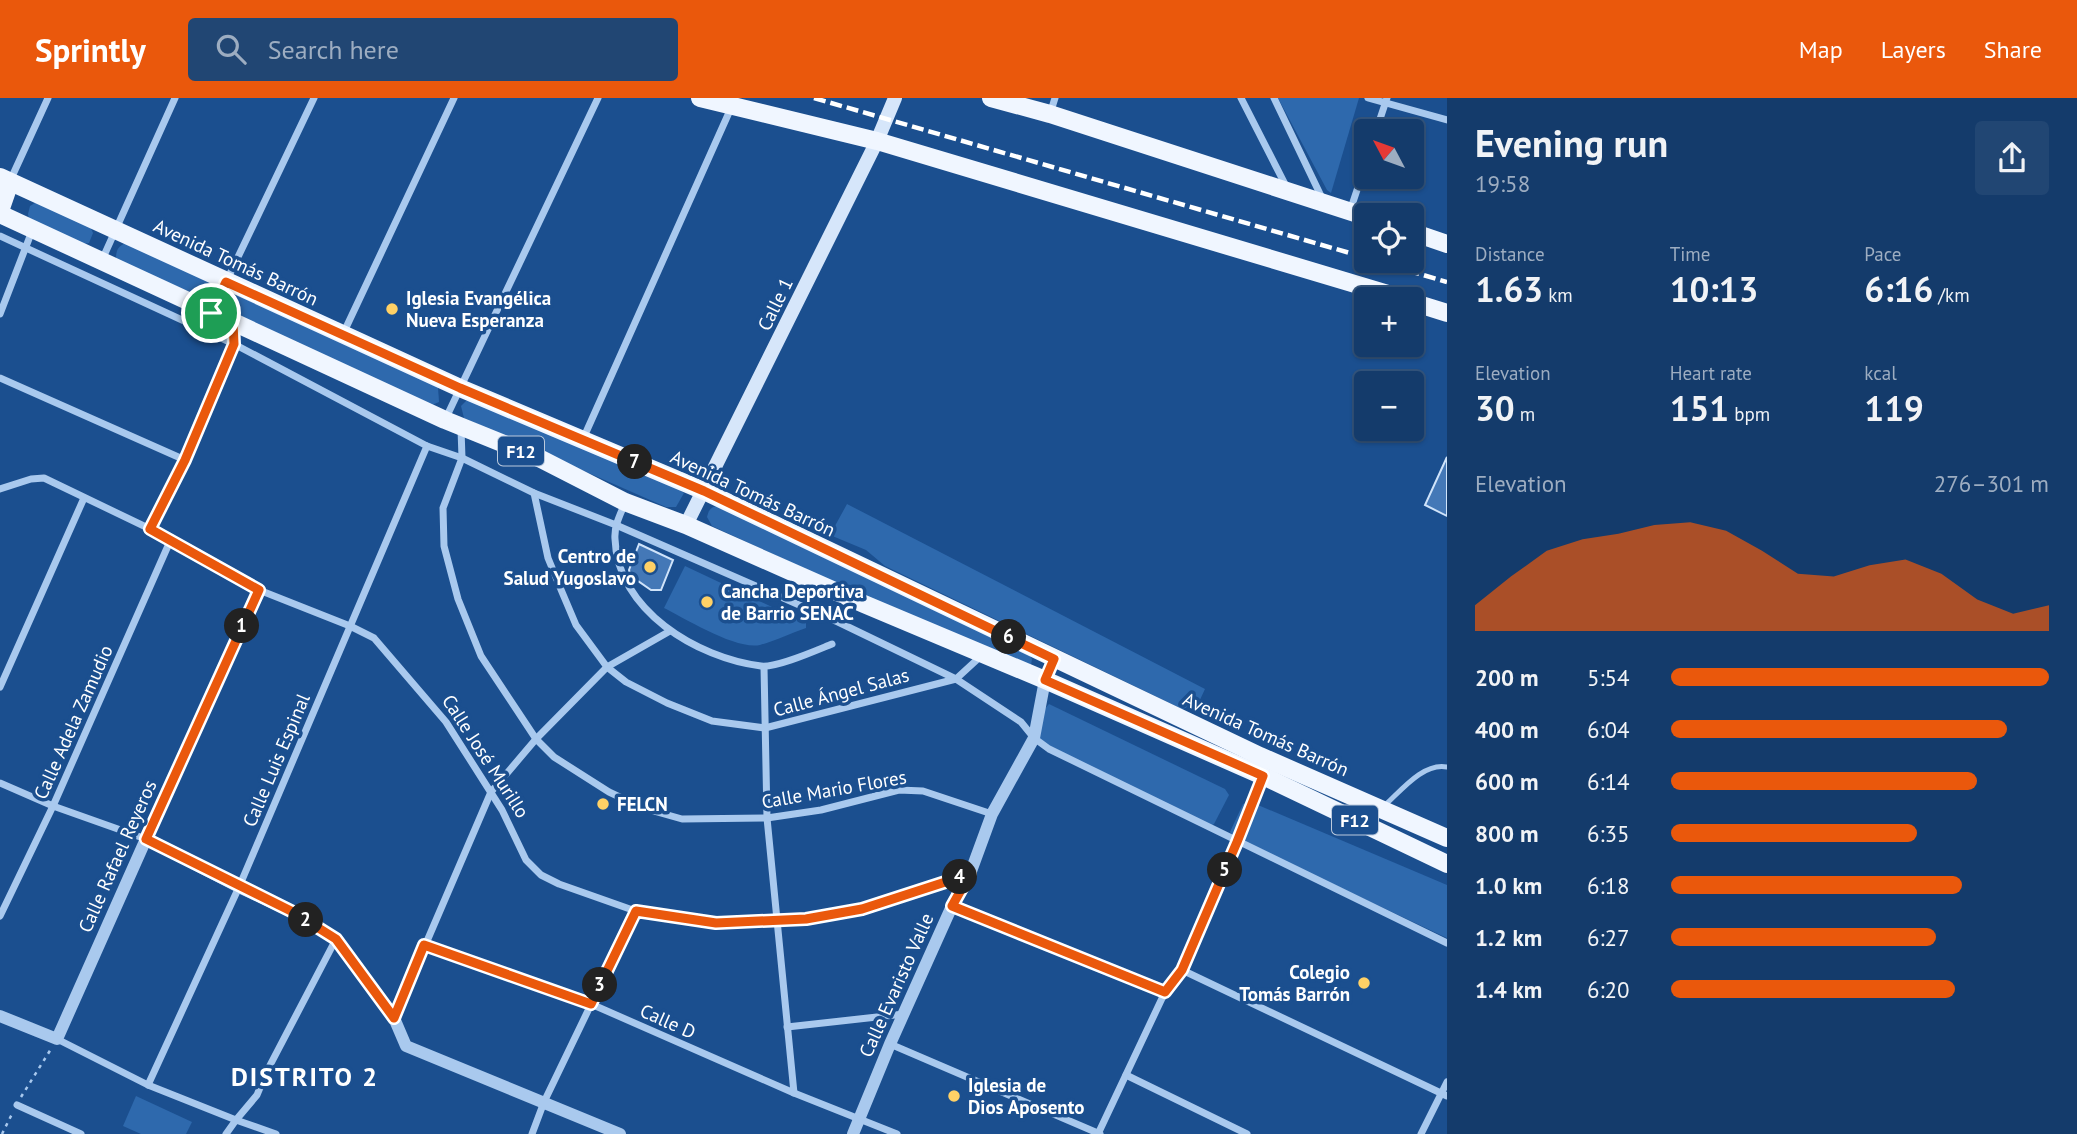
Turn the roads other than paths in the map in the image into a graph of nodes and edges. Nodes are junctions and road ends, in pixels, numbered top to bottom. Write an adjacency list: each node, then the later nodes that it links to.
1 (48, 98): 18 (street)
2 (175, 98): 23 (street)
3 (314, 98): 29 (street)
4 (454, 98): 36 (street)
5 (598, 98): 39 (street)
6 (700, 98): 14 (main road)
7 (895, 98): 17 (main road, Calle 1)
8 (991, 98): 13 (main road)
9 (1241, 98): 19 (street)
10 (1274, 98): 20 (street)
11 (1368, 98): 12 (street)
12 (1386, 100): 15 (street); 16 (street)
13 (1053, 106): 19 (main road)
14 (732, 107): 17 (main road); 41 (street)
15 (1380, 119)
16 (1447, 120)
17 (877, 141): 30 (main road); 46 (main road, Calle 1)
18 (5, 179): 21 (main road); 23 (main road, Avenida Tomás Barrón / F12)
19 (1289, 193): 20 (main road)
20 (1324, 205): 22 (main road)
21 (0, 213): 26 (main road, Avenida Tomás Barrón / F12)
22 (1354, 213)
23 (116, 229): 28 (street); 29 (main road, Avenida Tomás Barrón / F12)
24 (0, 236): 26 (street)
25 (1424, 236): 27 (main road)
26 (29, 239): 28 (main road, Avenida Tomás Barrón / F12); 34 (street); 37 (street)
27 (1447, 244)
28 (102, 261): 32 (main road, Avenida Tomás Barrón / F12)
29 (226, 282): 32 (street); 36 (main road, Avenida Tomás Barrón / F12)
30 (1365, 287)
31 (1424, 306): 33 (main road)
32 (211, 313): 35 (main road, Avenida Tomás Barrón / F12)
33 (1447, 313)
34 (0, 314)
35 (233, 323): 37 (street); 40 (main road, Avenida Tomás Barrón / F12)
36 (343, 334): 39 (main road, Avenida Tomás Barrón / F12)
37 (234, 344): 42 (street); 44 (street)
38 (0, 378): 44 (street)
39 (460, 388): 40 (street); 41 (main road, Avenida Tomás Barrón / F12)
40 (453, 423): 43 (street, Calle Mario Flores); 49 (main road, Avenida Tomás Barrón / F12)
41 (582, 439): 46 (main road, Avenida Tomás Barrón / F12)
42 (427, 446): 43 (street); 55 (street, Calle Luis Espinal)
43 (462, 458): 47 (street); 67 (street, Calle Mario Flores)
44 (185, 460): 52 (street)
45 (0, 489): 48 (street, Calle José Murillo)
46 (704, 491): 51 (main road, Calle 1); 59 (main road, Avenida Tomás Barrón / F12)
47 (534, 493): 50 (street); 60 (street, Calle Ángel Salas)
48 (84, 498): 52 (street, Calle José Murillo); 64 (street)
49 (625, 502): 50 (street); 51 (main road, Avenida Tomás Barrón / F12)
50 (616, 525): 56 (street); 62 (street)
51 (686, 525): 58 (main road, Avenida Tomás Barrón / F12)
52 (150, 529): 53 (street, Calle José Murillo)
53 (171, 539): 54 (street, Calle José Murillo); 72 (street, Calle Adela Zamudio)
54 (259, 590): 55 (street, Calle José Murillo); 77 (street, Calle Rafael Reyeros)
55 (350, 626): 71 (street, Calle José Murillo); 81 (street, Calle Luis Espinal)
56 (670, 631): 60 (street); 61 (street)
57 (832, 643): 61 (street)
58 (983, 653): 62 (street, Calle Ángel Salas); 63 (main road, Avenida Tomás Barrón / F12)
59 (1054, 659): 63 (street, Calle Evaristo Valle); 73 (main road, Avenida Tomás Barrón / F12)
60 (607, 667): 65 (street, Calle Ángel Salas); 67 (street)
61 (764, 667): 65 (street)
62 (956, 679): 65 (street, Calle Ángel Salas); 66 (street)
63 (1045, 680): 66 (street, Calle Evaristo Valle); 69 (main road, Avenida Tomás Barrón / F12)
64 (0, 687)
65 (765, 728): 75 (street)
66 (1034, 738): 74 (street, Calle Evaristo Valle); 78 (street)
67 (536, 739): 71 (street); 75 (street, Calle Mario Flores)
68 (1447, 767): 73 (lane)
69 (1263, 776): 78 (street); 79 (main road, Avenida Tomás Barrón / F12)
70 (0, 783): 72 (street)
71 (491, 792): 83 (street, Calle José Murillo); 88 (street)
72 (53, 806): 77 (street); 84 (street, Calle Adela Zamudio)
73 (1380, 809): 76 (main road, Avenida Tomás Barrón / F12)
74 (992, 814): 75 (street, Calle Mario Flores); 80 (street, Calle Evaristo Valle)
75 (766, 818): 85 (street)
76 (1447, 838)
77 (146, 839): 81 (street); 96 (street, Calle Rafael Reyeros)
78 (1237, 842): 87 (street); 89 (street)
79 (1447, 864)
80 (970, 874): 82 (street, Calle Evaristo Valle); 85 (street, Calle José Murillo)
81 (239, 887): 86 (street); 100 (street, Calle Luis Espinal)
82 (952, 906): 90 (street); 92 (street, Calle Evaristo Valle)
83 (636, 911): 85 (street, Calle José Murillo); 91 (street)
84 (0, 916)
85 (776, 920): 95 (street)
86 (336, 939): 94 (street); 106 (street)
87 (1447, 943)
88 (424, 945): 91 (street, Calle D); 94 (street)
89 (1182, 970): 90 (street); 102 (street)
90 (1165, 992): 98 (street)
91 (591, 1004): 101 (street, Calle D); 103 (street)
92 (904, 1014): 95 (street); 97 (street, Calle Evaristo Valle)
93 (0, 1016): 96 (street)
94 (394, 1018): 103 (street)
95 (787, 1027): 101 (street)
96 (57, 1040): 100 (street)
97 (890, 1044): 105 (street, Calle Evaristo Valle); 114 (street)
98 (1126, 1075): 114 (street); 115 (street)
99 (1447, 1082): 102 (street)
100 (148, 1085): 106 (street)
101 (794, 1093): 105 (street, Calle D)
102 (1445, 1095): 116 (street)
103 (544, 1102): 110 (street); 111 (street)
104 (17, 1105): 107 (street)
105 (859, 1118): 112 (street, Calle Evaristo Valle); 113 (street, Calle D)
106 (236, 1120): 108 (street); 109 (street)
107 (81, 1134)
108 (226, 1134)
109 (276, 1134)
110 (532, 1134)
111 (620, 1134)
112 (853, 1134)
113 (897, 1134)
114 (1099, 1134)
115 (1247, 1134)
116 (1421, 1134)

